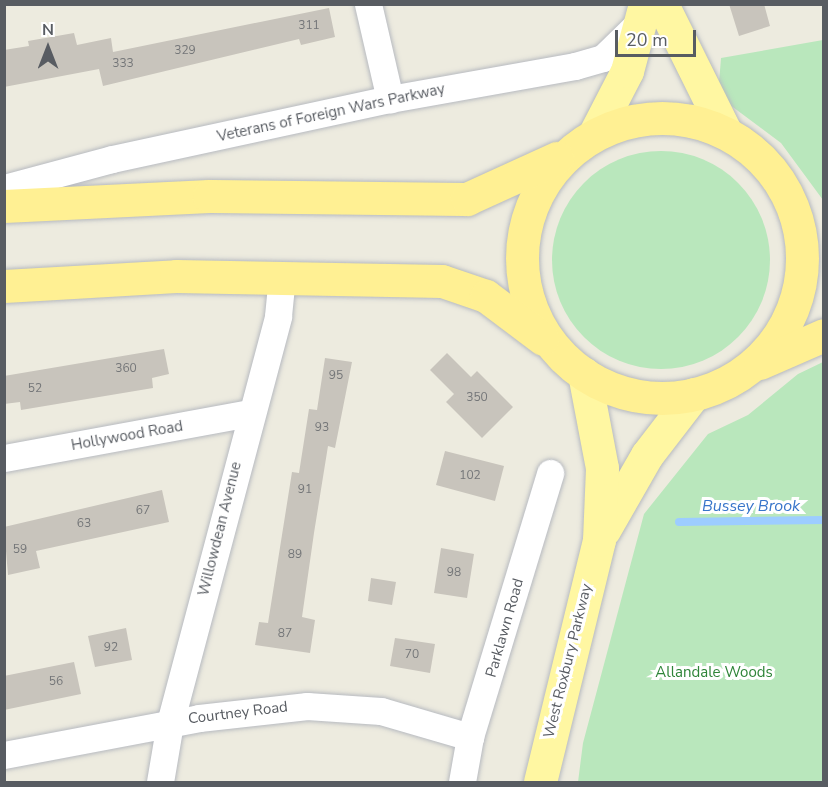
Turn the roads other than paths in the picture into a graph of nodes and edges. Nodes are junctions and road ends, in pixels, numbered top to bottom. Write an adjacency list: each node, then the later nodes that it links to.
1 (368, 4): 3 (street)
2 (650, 9): 3 (street, Veterans of Foreign Wars Parkway); 4 (main road); 5 (main road)
3 (390, 99): 7 (street, Veterans of Foreign Wars Parkway)
4 (726, 133): 5 (highway); 6 (highway)
5 (583, 143): 8 (highway); 13 (highway)
6 (768, 166): 9 (highway); 14 (highway)
7 (4, 188)
8 (4, 206)
9 (824, 220)
10 (282, 276): 11 (highway); 13 (highway); 17 (street, Willowdean Avenue)
11 (4, 286)
12 (824, 335): 14 (highway)
13 (551, 345): 15 (highway)
14 (750, 367): 16 (highway)
15 (584, 374): 16 (highway); 20 (main road, West Roxbury Parkway)
16 (694, 394): 20 (main road, West Roxbury Parkway)
17 (250, 413): 18 (street, Hollywood Road); 21 (street, Willowdean Avenue)
18 (4, 458)
19 (550, 473): 22 (street, Parklawn Road)
20 (599, 540): 26 (main road, West Roxbury Parkway)
21 (170, 723): 22 (street, Courtney Road); 23 (street, Courtney Road); 24 (street, Willowdean Avenue)
22 (470, 737): 25 (street, Parklawn Road)
23 (4, 755)
24 (160, 783)
25 (462, 783)
26 (540, 783)

